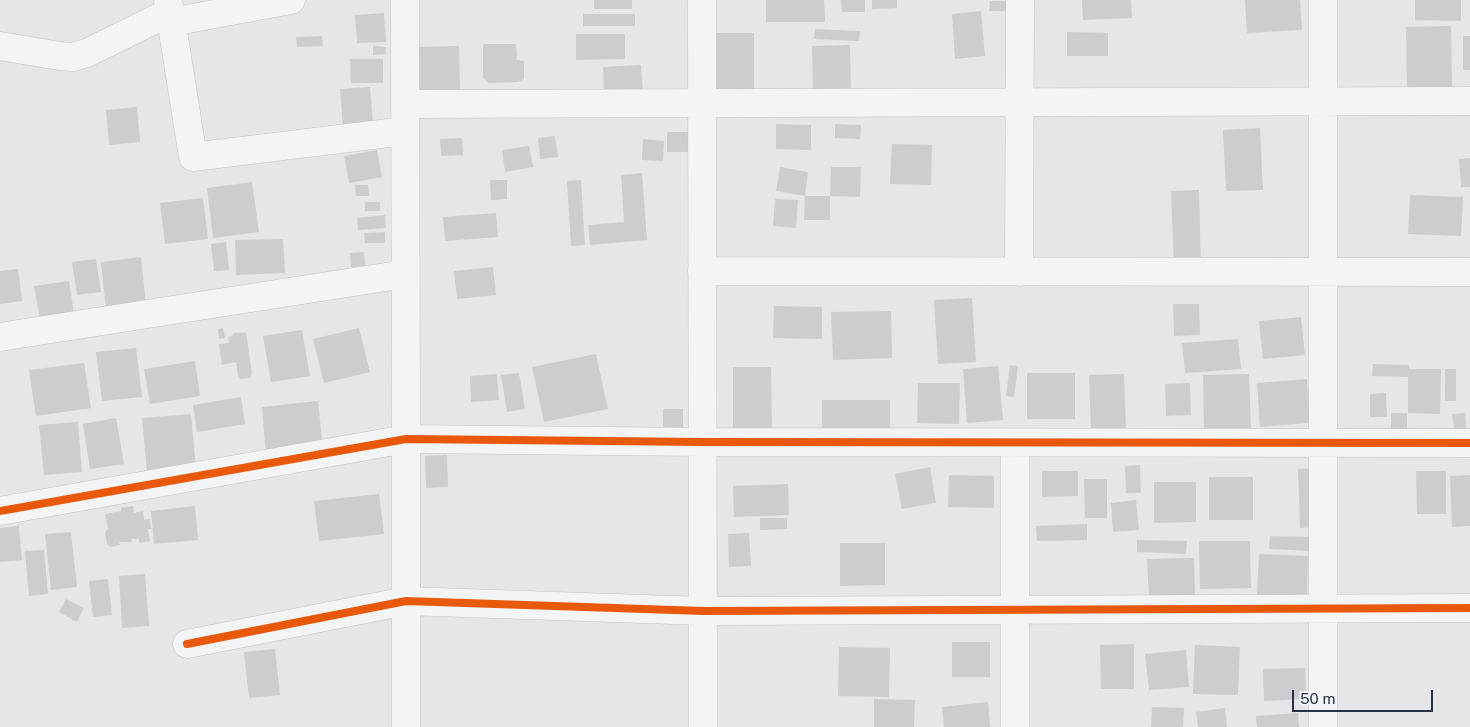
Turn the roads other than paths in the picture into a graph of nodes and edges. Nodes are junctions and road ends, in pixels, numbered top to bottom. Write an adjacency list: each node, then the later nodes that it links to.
1 (291, 0): 6 (street)
2 (405, 0): 12 (street)
3 (702, 0): 11 (street)
4 (1020, 0): 10 (street)
5 (1323, 0): 8 (street)
6 (170, 11): 7 (street); 13 (street)
7 (0, 46)
8 (1323, 101): 9 (street); 10 (street); 16 (street)
9 (1470, 101)
10 (1020, 102): 11 (street); 15 (street)
11 (702, 103): 12 (street); 14 (street)
12 (405, 104): 13 (street)
13 (405, 131): 18 (street)
14 (702, 271): 15 (street); 21 (street)
15 (1019, 272): 16 (street)
16 (1323, 272): 17 (street); 23 (street)
17 (1470, 272)
18 (405, 274): 19 (street); 20 (street)
19 (0, 337)
20 (406, 439): 21 (street); 25 (street); 26 (street)
21 (703, 442): 22 (street); 30 (street)
22 (1015, 443): 23 (street); 29 (street)
23 (1323, 443): 24 (street); 27 (street)
24 (1470, 443)
25 (0, 510)
26 (406, 601): 30 (street); 31 (street); 32 (street)
27 (1322, 608): 28 (street); 29 (street); 35 (street)
28 (1470, 608)
29 (1015, 610): 30 (street); 34 (street)
30 (703, 612): 33 (street)
31 (187, 644)
32 (406, 727)
33 (702, 727)
34 (1015, 727)
35 (1323, 727)

